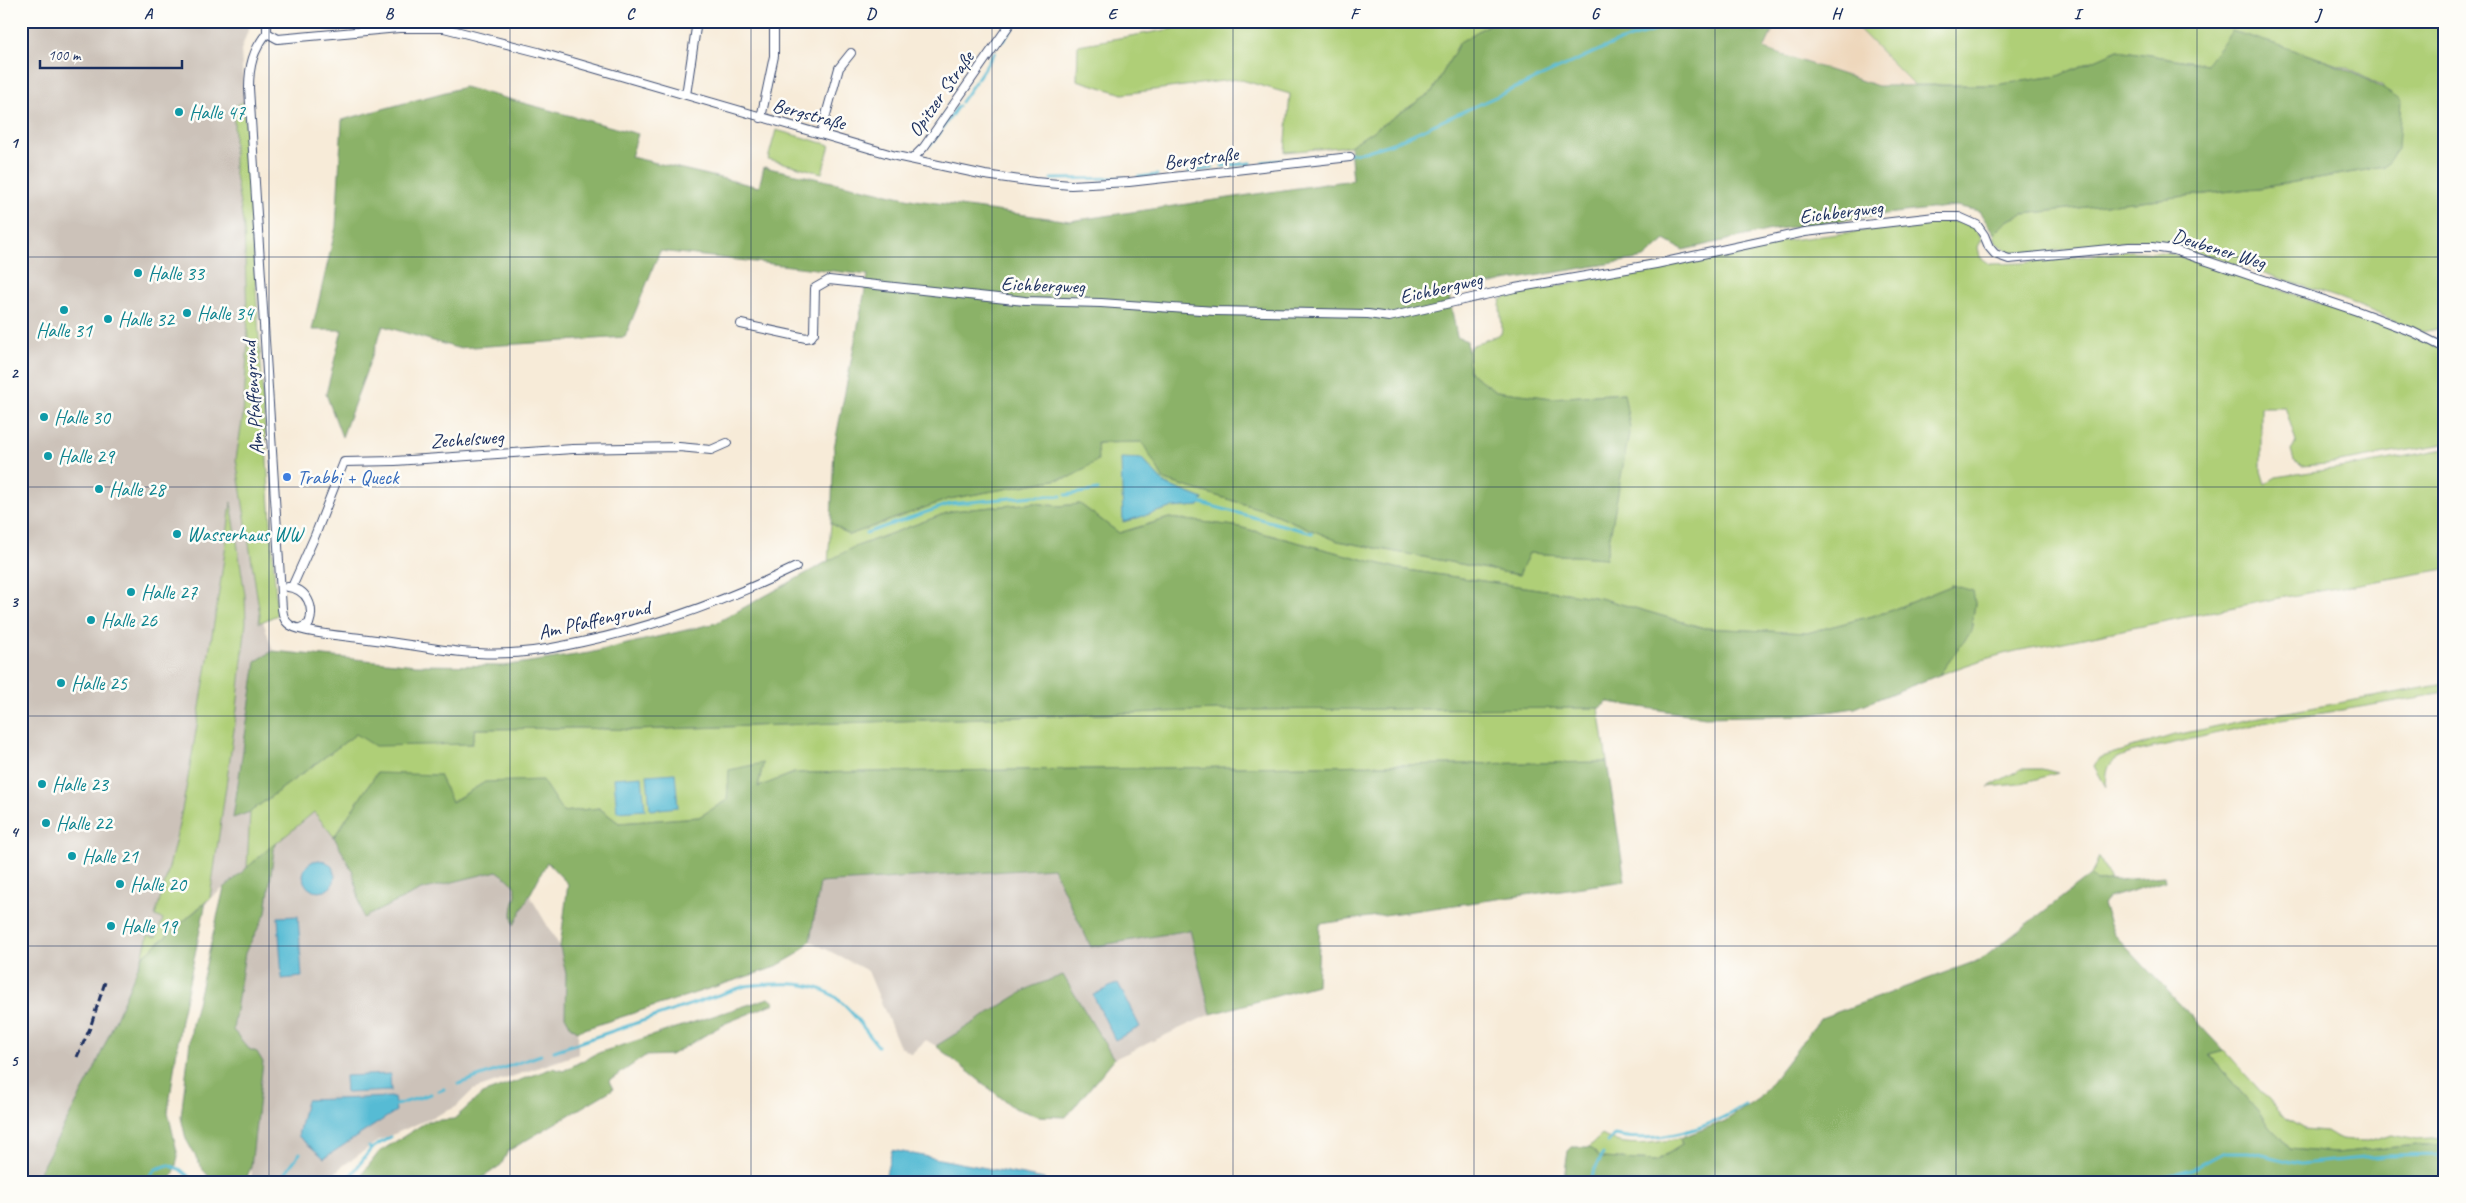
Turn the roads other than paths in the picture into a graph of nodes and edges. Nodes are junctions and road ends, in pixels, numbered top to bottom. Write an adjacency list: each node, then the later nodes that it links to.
1 (267, 21): 6 (street)
2 (697, 21): 8 (street)
3 (774, 21): 9 (street)
4 (1012, 21): 12 (street, Opitzer Straße)
5 (398, 25): 6 (street, Bergstraße); 8 (street, Bergstraße)
6 (267, 33): 18 (street, Am Pfaffengrund)
7 (851, 53): 10 (street)
8 (686, 95): 9 (street, Bergstraße)
9 (761, 118): 10 (street, Bergstraße)
10 (821, 133): 12 (street, Bergstraße)
11 (1350, 158): 12 (street, Bergstraße)
12 (912, 159)
13 (1984, 235): 14 (street, Eichbergweg); 15 (street, Deubener Weg)
14 (741, 324)
15 (2445, 348)
16 (727, 443): 19 (street, Zechelsweg)
17 (796, 567): 20 (street, Am Pfaffengrund)
18 (281, 587): 19 (street); 20 (street, Am Pfaffengrund)
19 (292, 587): 20 (street)
20 (300, 628)

